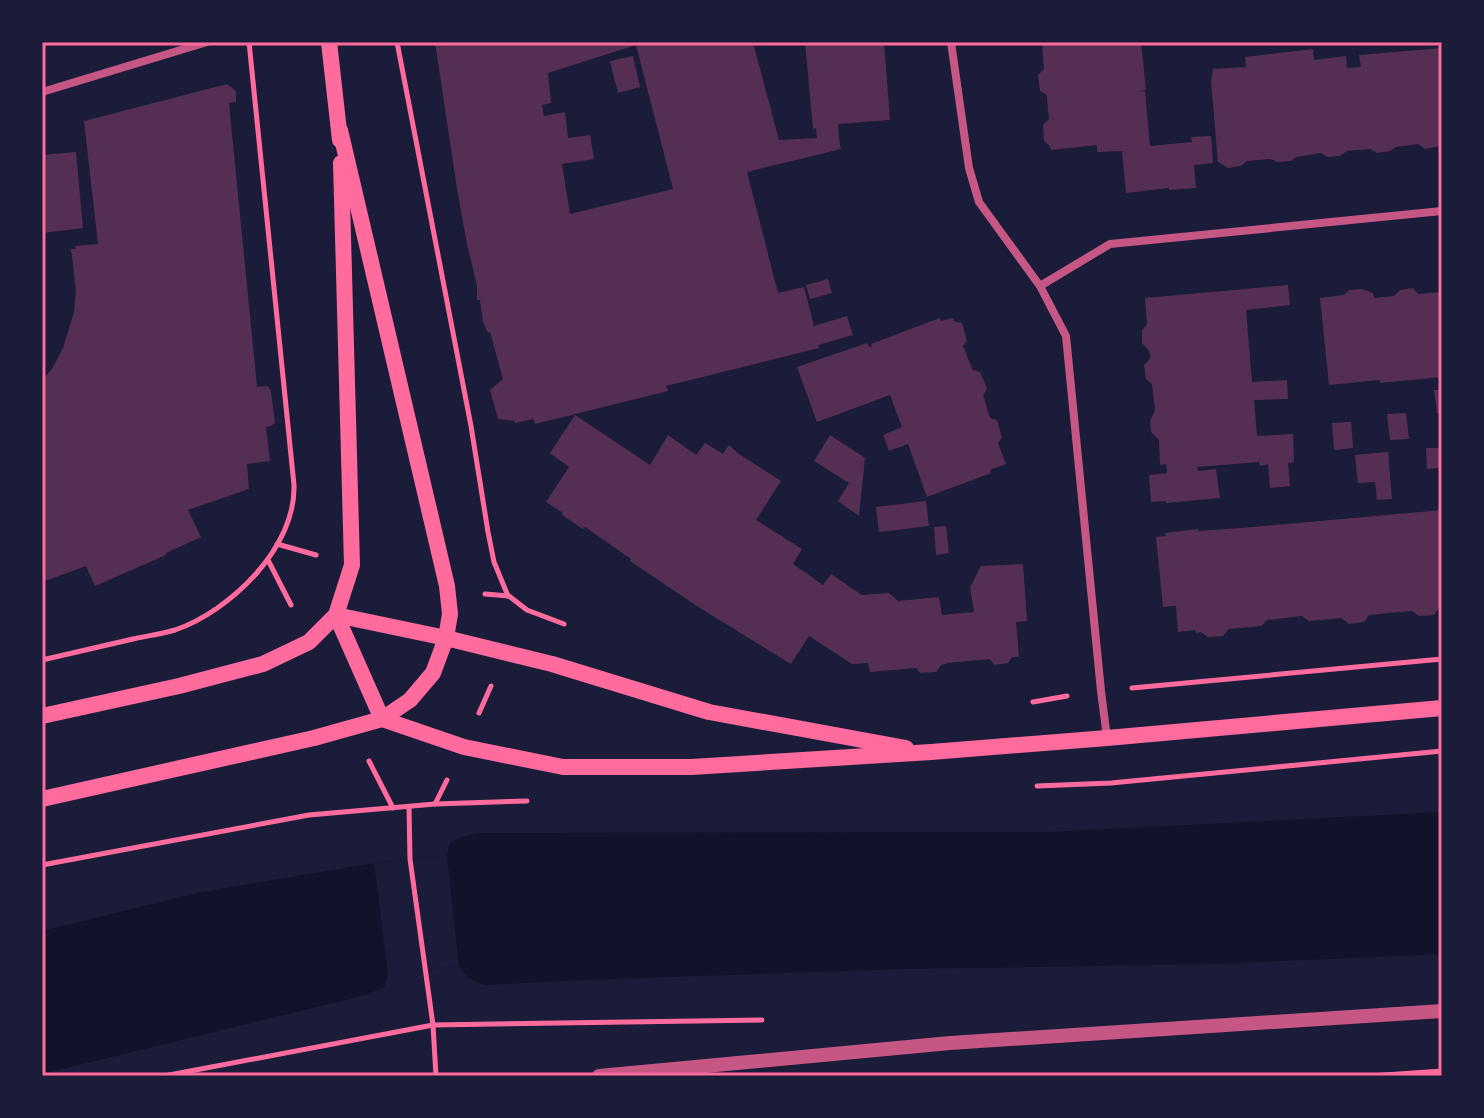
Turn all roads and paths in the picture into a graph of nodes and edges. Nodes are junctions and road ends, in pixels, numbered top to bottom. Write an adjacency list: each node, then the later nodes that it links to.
1 (207, 42): 6 (street)
2 (249, 42): 16 (path)
3 (329, 42): 7 (main road)
4 (397, 42): 10 (path)
5 (951, 42): 9 (street)
6 (42, 92)
7 (340, 130): 11 (main road); 13 (main road)
8 (1442, 211): 9 (street)
9 (1040, 286): 17 (street)
10 (527, 610): 12 (path); 14 (path)
11 (336, 615): 13 (main road); 20 (main road); 21 (main road)
12 (569, 626)
13 (446, 638): 14 (main road); 21 (main road)
14 (506, 652): 23 (path); 24 (main road)
15 (1442, 659): 17 (path)
16 (42, 660)
17 (1101, 691): 18 (path); 22 (street)
18 (1027, 703)
19 (1442, 708): 22 (main road)
20 (42, 716)
21 (382, 719): 23 (main road); 25 (main road)
22 (1107, 738): 24 (main road)
23 (464, 747): 24 (main road); 26 (path)
24 (931, 752)
25 (42, 799)
26 (409, 806): 27 (path); 30 (path)
27 (42, 865)
28 (1442, 1011): 31 (street)
29 (1442, 1071): 32 (path)
30 (436, 1076)
31 (599, 1076)
32 (1370, 1076)

